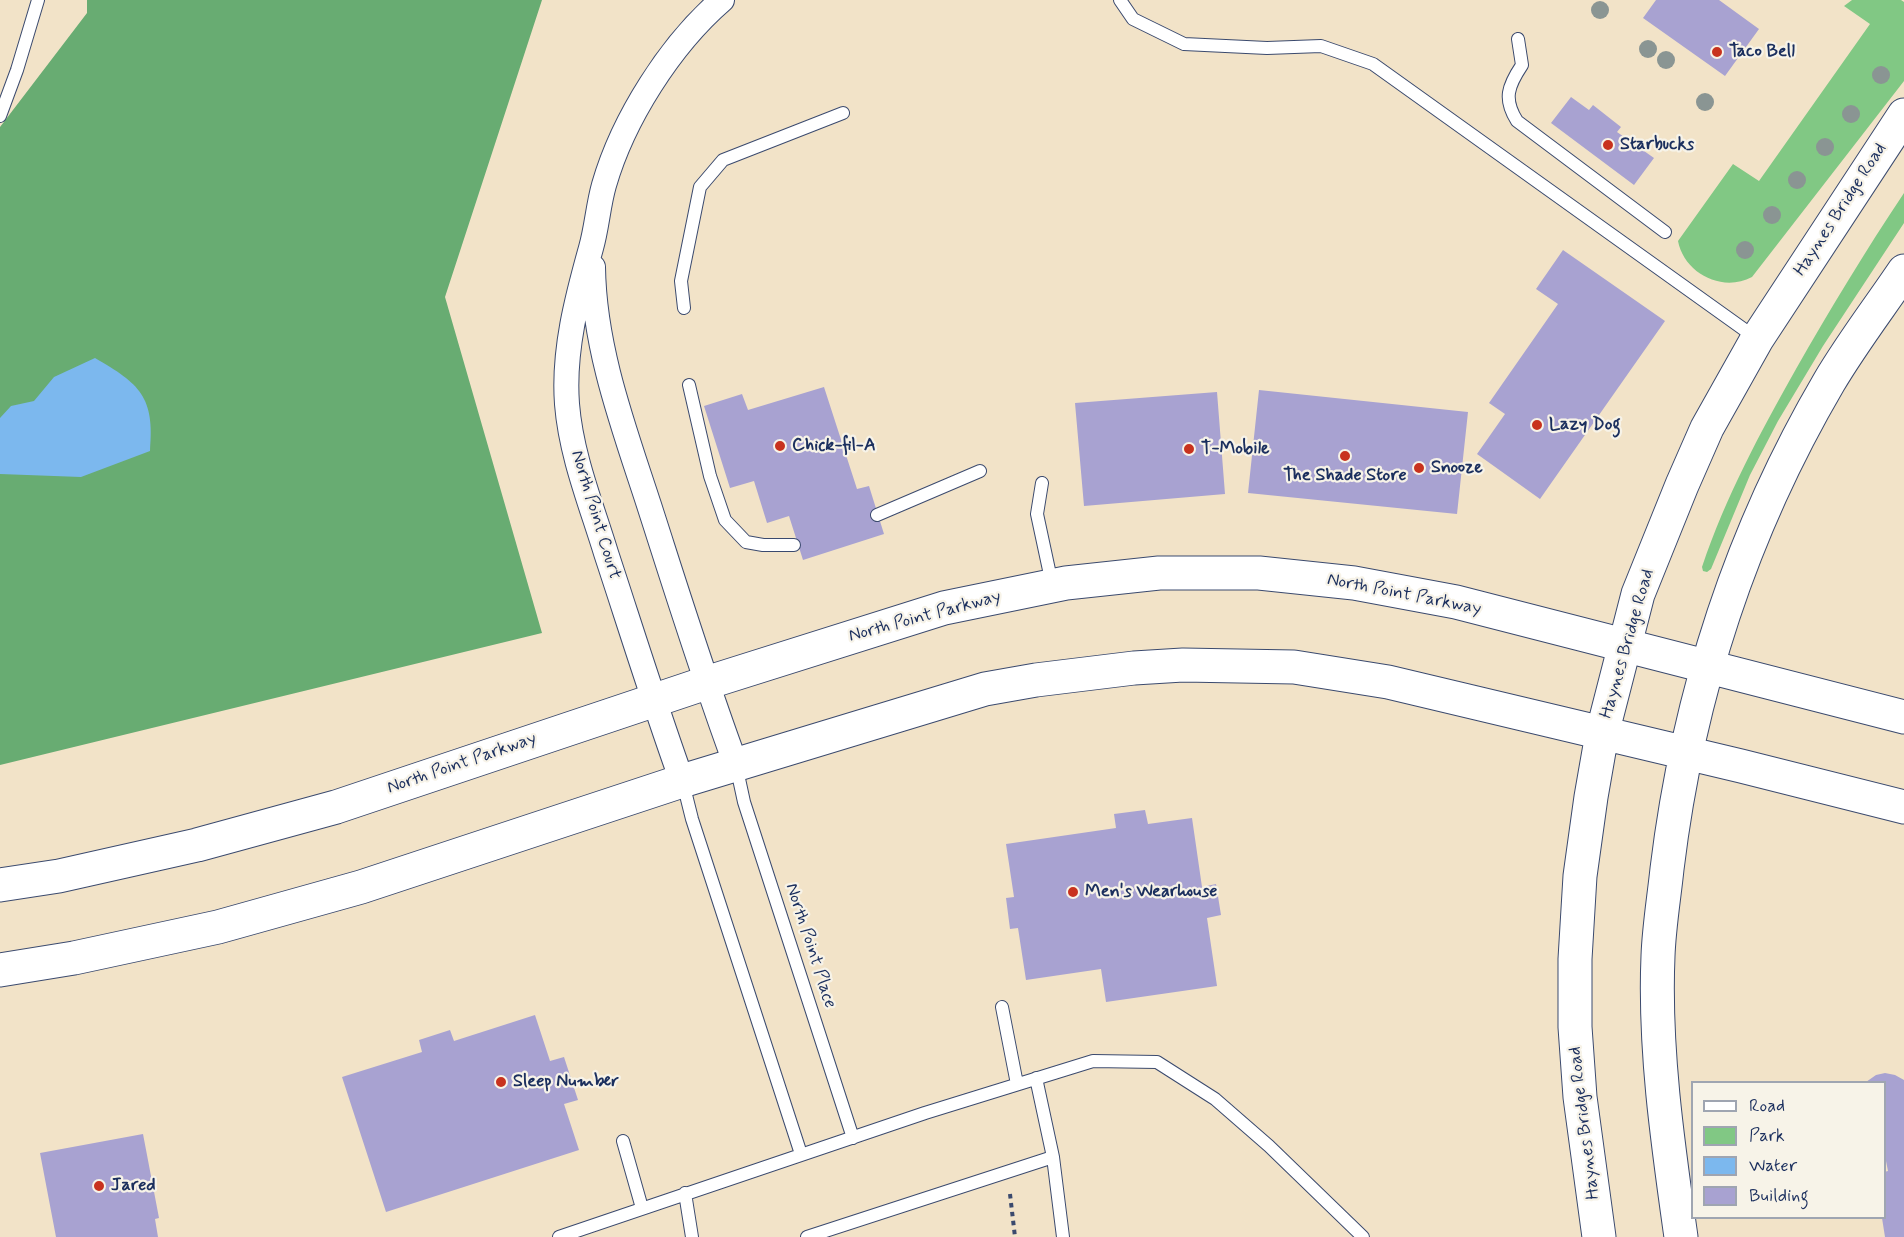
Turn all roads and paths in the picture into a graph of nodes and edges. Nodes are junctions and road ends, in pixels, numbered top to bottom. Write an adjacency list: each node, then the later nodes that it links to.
1 (38, 0): 7 (lane)
2 (722, 0): 9 (street, North Point Court)
3 (1120, 0): 12 (lane)
4 (1518, 39): 8 (lane)
5 (843, 113): 11 (lane)
6 (1904, 115): 12 (street, Haynes Bridge Road)
7 (0, 116)
8 (1665, 232)
9 (593, 240): 21 (street, North Point Court); 22 (street, North Point Court)
10 (1904, 271): 20 (street)
11 (684, 308)
12 (1757, 339): 19 (street, Haynes Bridge Road)
13 (689, 385): 17 (lane)
14 (980, 471): 16 (lane)
15 (1042, 483): 18 (lane)
16 (877, 515)
17 (794, 545)
18 (1053, 585): 19 (street, North Point Parkway); 21 (street, North Point Parkway)
19 (1625, 646): 20 (street, North Point Parkway); 24 (street, Haynes Bridge Road)
20 (1708, 666): 23 (street, North Point Parkway); 25 (street)
21 (706, 683): 22 (street, North Point Parkway); 26 (street, North Point Court)
22 (653, 700): 27 (street, North Point Court); 29 (street, North Point Parkway)
23 (1904, 717)
24 (1602, 734): 25 (street); 26 (street); 47 (street, Haynes Bridge Road)
25 (1686, 753): 28 (street); 48 (street)
26 (736, 765): 27 (street); 34 (lane, North Point Place)
27 (682, 781): 30 (street); 36 (lane)
28 (1904, 807)
29 (0, 885)
30 (0, 970)
31 (1002, 1007): 33 (lane)
32 (1036, 1078): 33 (lane); 37 (lane); 46 (lane)
33 (1017, 1084): 34 (lane)
34 (853, 1138): 36 (lane)
35 (623, 1141): 40 (lane)
36 (801, 1154): 39 (lane)
37 (1053, 1157): 38 (lane); 45 (lane)
38 (1007, 1172): 43 (lane); 44 (path)
39 (685, 1193): 40 (lane); 42 (lane)
40 (642, 1208): 41 (lane)
41 (559, 1237)
42 (692, 1237)
43 (807, 1237)
44 (1016, 1237)
45 (1063, 1237)
46 (1363, 1237)
47 (1599, 1237)
48 (1681, 1237)

